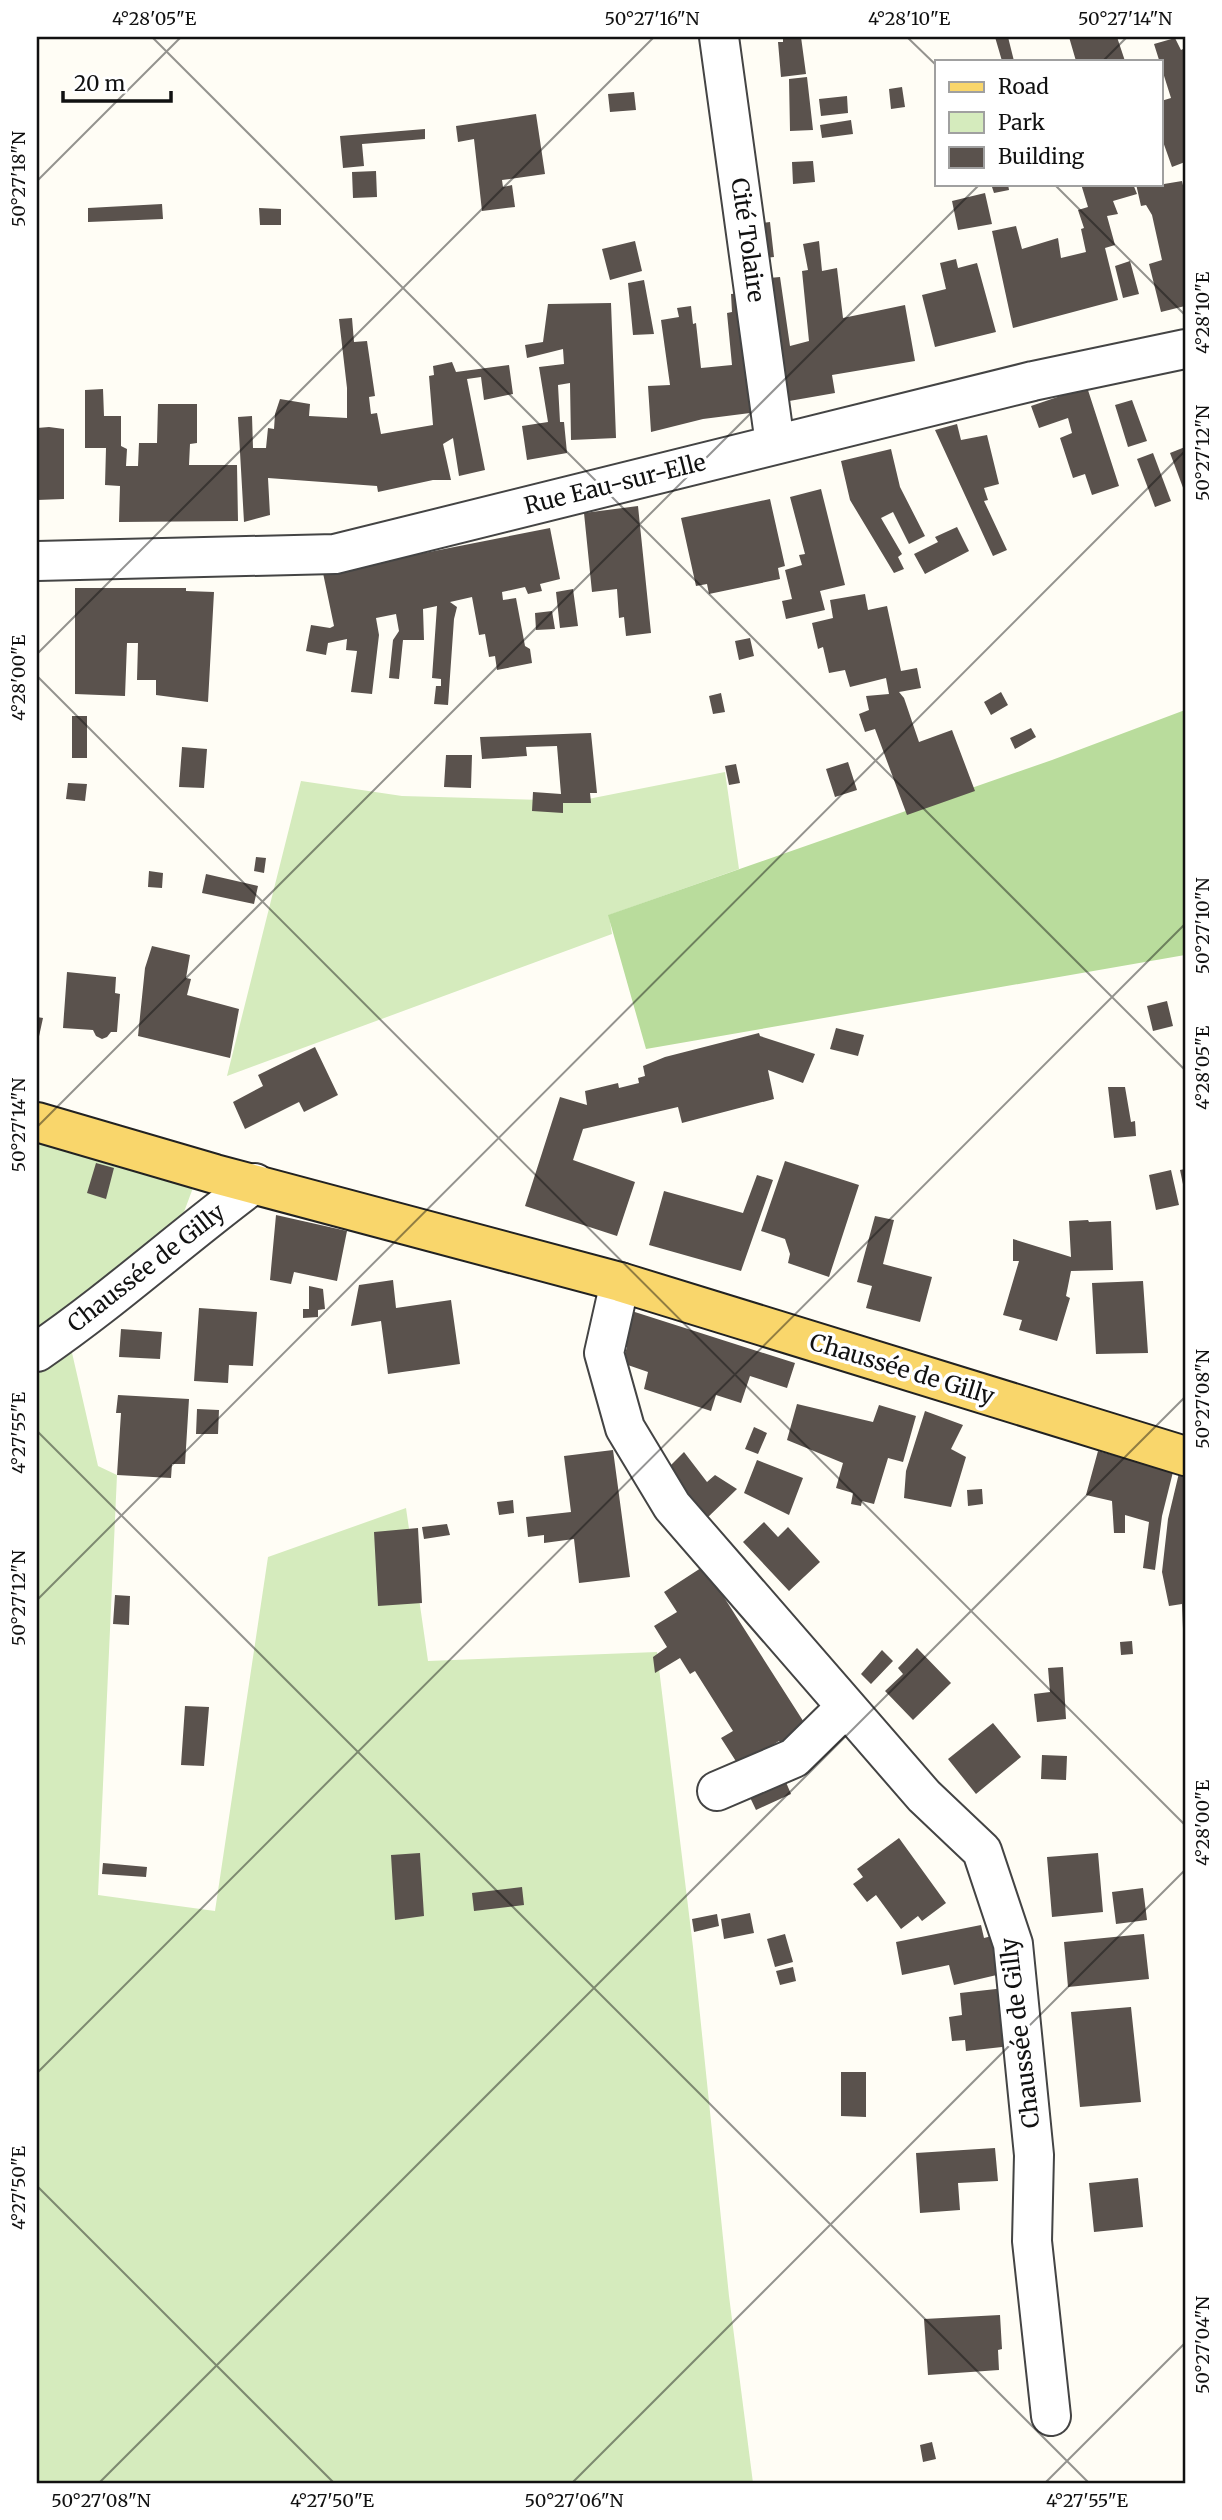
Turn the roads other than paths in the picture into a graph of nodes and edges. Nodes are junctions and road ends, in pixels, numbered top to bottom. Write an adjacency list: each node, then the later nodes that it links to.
1 (719, 37): 3 (street, Cité Tolaire)
2 (1185, 349): 3 (street, Rue Eau-sur-Elle)
3 (775, 444): 4 (street, Rue Eau-sur-Elle)
4 (37, 561)
5 (37, 1122): 6 (main road, Chaussée de Gilly)
6 (255, 1183): 7 (main road, Chaussée de Gilly); 8 (street, Chaussée de Gilly)
7 (620, 1282): 9 (main road, Chaussée de Gilly); 10 (street, Chaussée de Gilly)
8 (37, 1352)
9 (1185, 1456)
10 (846, 1707): 11 (street); 12 (street, Chaussée de Gilly)
11 (717, 1791)
12 (1052, 2416)

